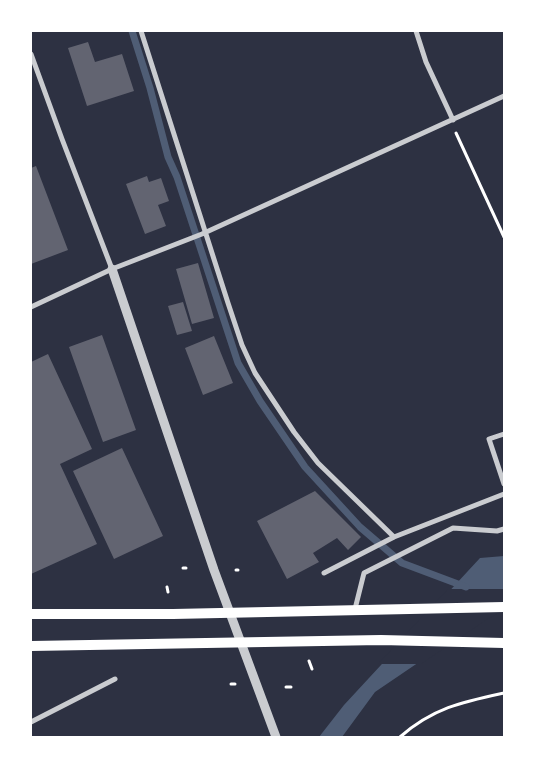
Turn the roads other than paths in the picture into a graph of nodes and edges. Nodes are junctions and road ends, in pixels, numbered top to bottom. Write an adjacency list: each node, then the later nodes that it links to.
1 (141, 31): 6 (street)
2 (416, 31): 5 (street)
3 (31, 54): 7 (street)
4 (504, 96): 5 (street)
5 (453, 120): 6 (street)
6 (204, 233): 7 (street); 13 (street)
7 (112, 269): 8 (street); 17 (street)
8 (31, 307)
9 (504, 434): 10 (street)
10 (504, 484)
11 (504, 494): 13 (street)
12 (504, 529): 16 (street)
13 (394, 537): 14 (street)
14 (324, 573)
15 (504, 607): 16 (main road)
16 (355, 609): 17 (main road)
17 (230, 612): 18 (main road); 19 (street)
18 (31, 614)
19 (241, 642): 20 (main road); 21 (main road); 24 (street)
20 (504, 643)
21 (31, 646)
22 (115, 680): 23 (street)
23 (31, 722)
24 (275, 734)

